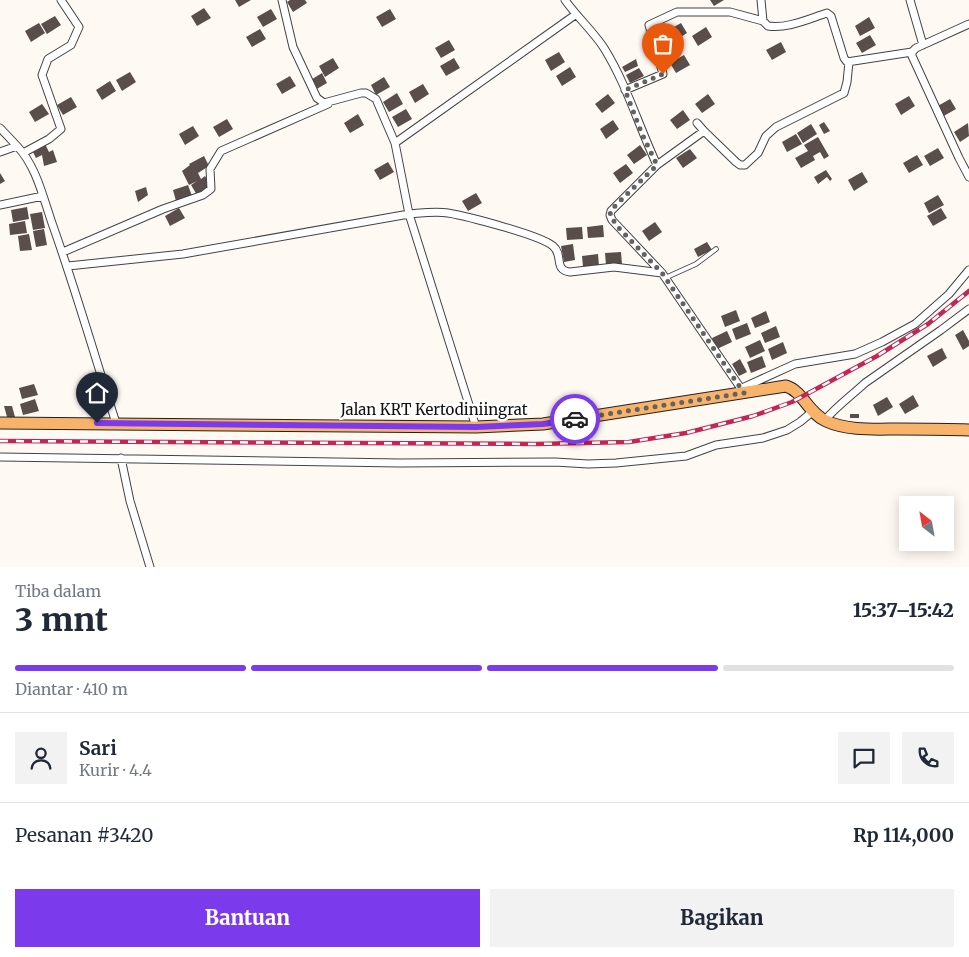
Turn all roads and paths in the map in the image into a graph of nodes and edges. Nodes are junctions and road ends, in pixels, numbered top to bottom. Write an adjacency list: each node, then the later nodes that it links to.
1 (61, 0): 20 (street)
2 (282, 0): 13 (street)
3 (565, 0): 6 (street)
4 (761, 0): 7 (street)
5 (910, 0): 9 (street)
6 (576, 15): 12 (street); 17 (street)
7 (764, 20): 11 (street); 12 (street)
8 (969, 24): 9 (street)
9 (923, 45): 10 (street)
10 (912, 52): 11 (street); 22 (street)
11 (849, 62): 16 (street)
12 (625, 90): 21 (street)
13 (331, 102): 17 (street); 27 (street)
14 (698, 123): 16 (street)
15 (0, 128): 18 (street)
16 (704, 131): 21 (street)
17 (395, 143): 25 (street)
18 (17, 146): 19 (street); 20 (street)
19 (0, 152)
20 (23, 153): 23 (street)
21 (657, 165): 30 (street)
22 (969, 177)
23 (43, 196): 24 (street); 27 (street)
24 (0, 205)
25 (409, 214): 28 (street); 30 (street); 37 (street)
26 (716, 249): 30 (lane)
27 (62, 252): 28 (street)
28 (68, 266): 36 (street)
29 (969, 270): 32 (street)
30 (663, 276): 32 (street)
31 (969, 308): 34 (street)
32 (743, 391): 33 (main road, Jalan KRT Kertodiniingrat); 37 (main road, Jalan KRT Kertodiniingrat)
33 (812, 412): 34 (main road, Jalan KRT Kertodiniingrat); 40 (street)
34 (825, 420): 38 (main road, Jalan KRT Kertodiniingrat)
35 (0, 423): 36 (main road, Jalan KRT Kertodiniingrat)
36 (116, 423): 37 (main road, Jalan KRT Kertodiniingrat)
37 (476, 427)
38 (969, 430)
39 (0, 457): 40 (street)
40 (121, 458): 41 (street)
41 (150, 567)

